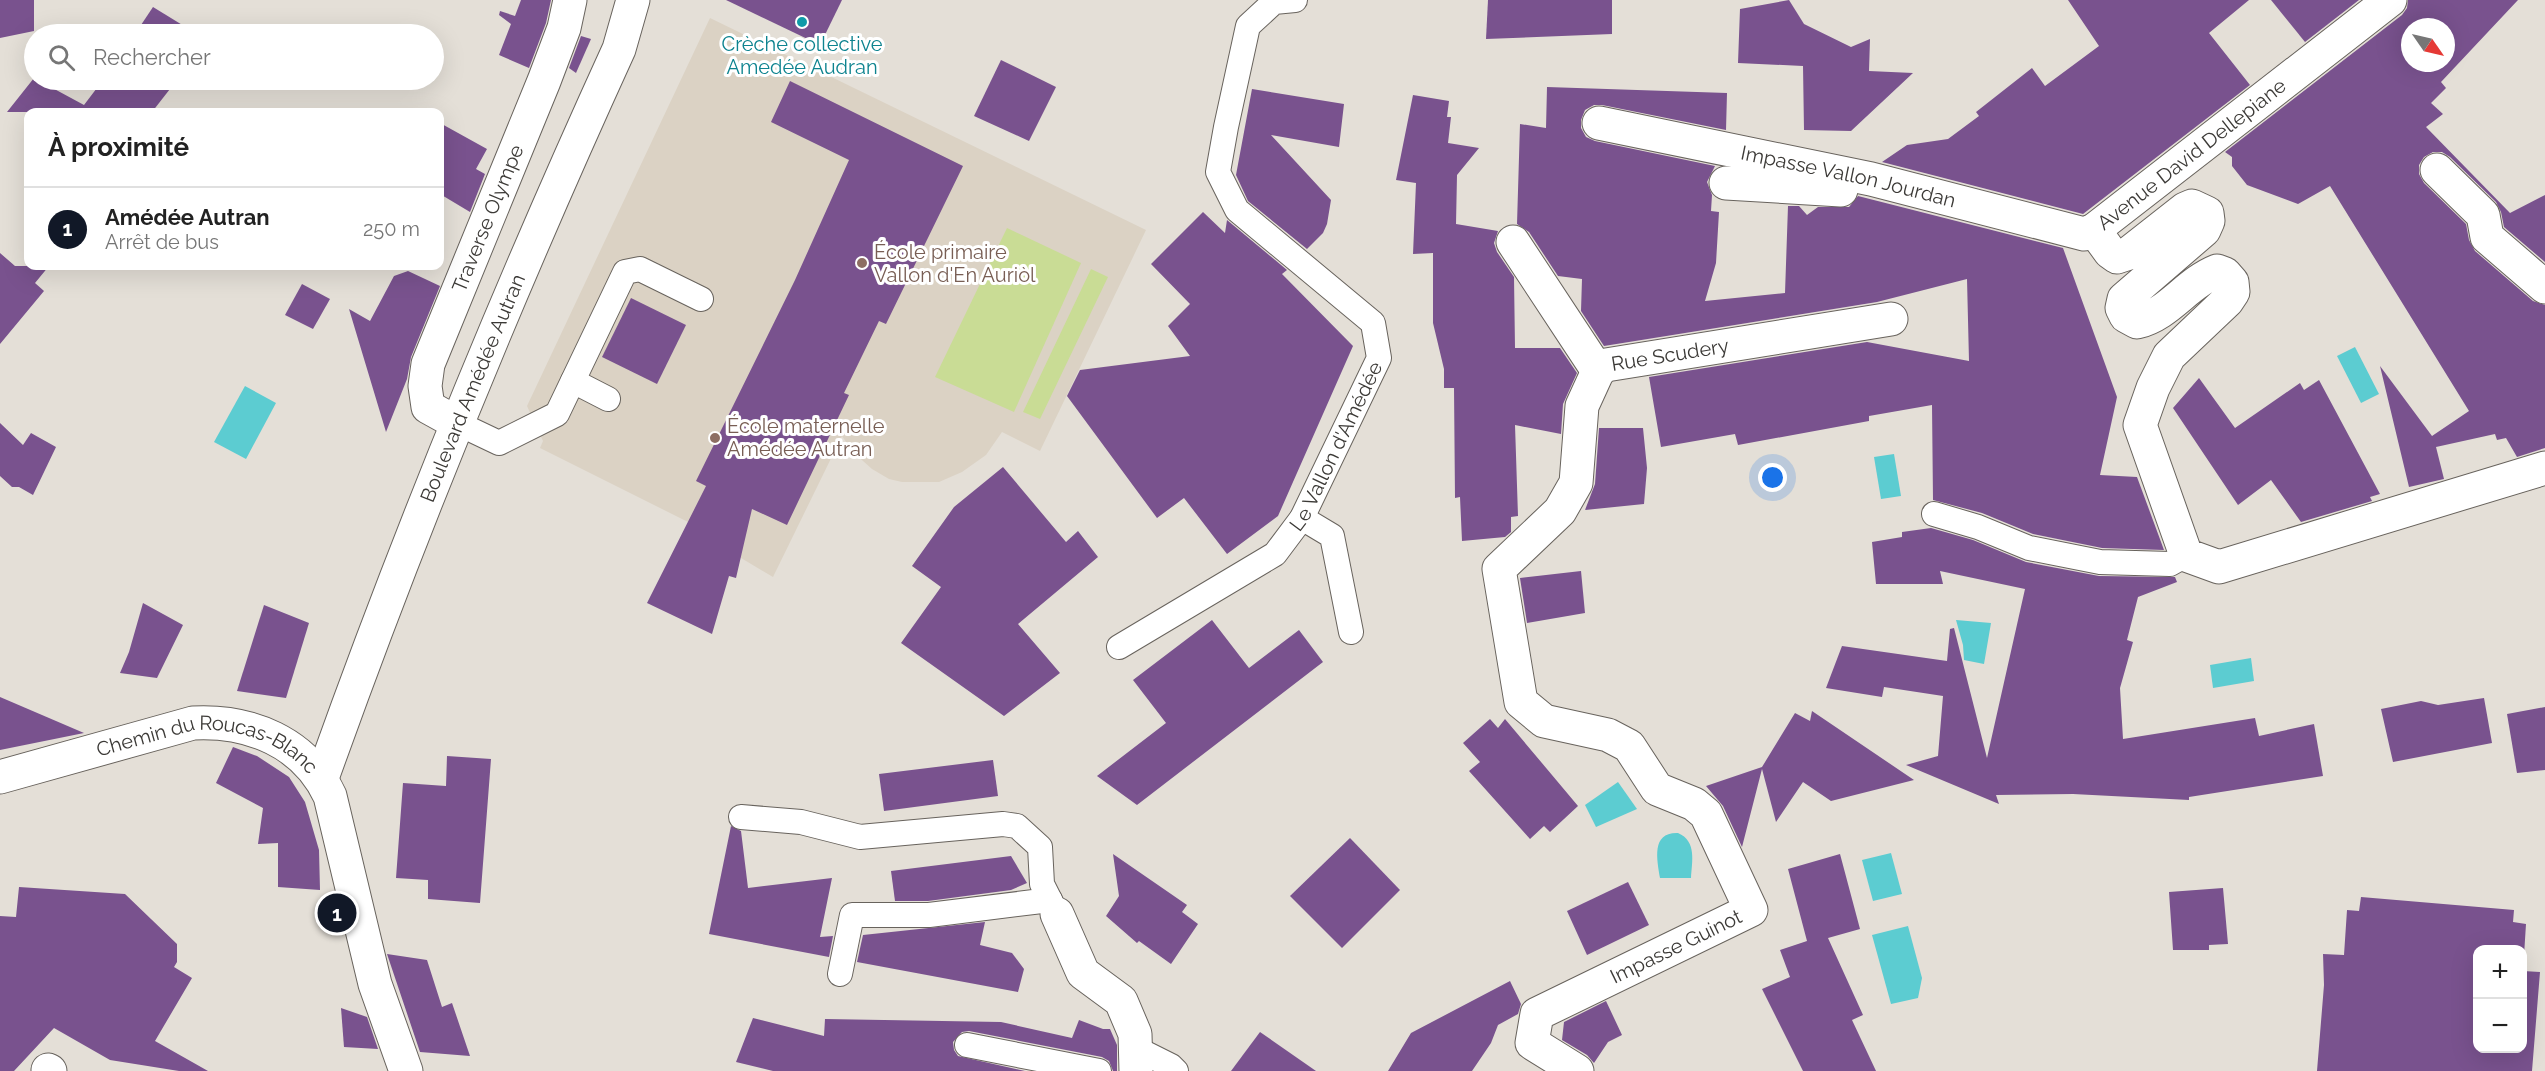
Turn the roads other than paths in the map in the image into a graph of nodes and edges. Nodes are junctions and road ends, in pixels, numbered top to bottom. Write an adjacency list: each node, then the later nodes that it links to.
1 (570, 0): 17 (street, Traverse Olympe)
2 (633, 0): 17 (street, Boulevard Amédée Autran)
3 (1295, 0): 20 (lane, Le Vallon d'Amédée)
4 (2390, 0): 9 (street, Avenue David Dellepiane)
5 (1599, 123): 7 (street, Impasse Vallon Jourdan)
6 (2437, 170): 11 (street)
7 (1871, 178): 8 (street); 9 (street, Impasse Vallon Jourdan)
8 (1726, 183)
9 (2094, 230): 21 (street, Avenue David Dellepiane)
10 (1513, 242): 14 (street)
11 (2545, 287)
12 (701, 299): 15 (lane)
13 (1891, 319): 14 (street, Rue Scudery)
14 (1598, 371): 24 (street, Rue Scudery)
15 (573, 381): 16 (lane); 17 (lane)
16 (608, 399)
17 (457, 423): 26 (street, Boulevard Amédée Autran)
18 (2545, 468): 21 (street)
19 (1934, 514): 21 (lane)
20 (1302, 518): 22 (lane); 23 (lane, Le Vallon d'Amédée)
21 (2186, 555)
22 (1351, 632)
23 (1119, 647)
24 (1521, 702): 35 (street, Impasse Guinot)
25 (0, 777): 26 (street, Chemin du Roucas-Blanc)
26 (322, 778): 32 (street, Chemin du Roucas-Blanc)
27 (741, 817): 28 (lane)
28 (1054, 907): 29 (lane); 31 (street)
29 (840, 974)
30 (967, 1045): 33 (lane)
31 (1136, 1060): 34 (lane)
32 (406, 1071)
33 (1099, 1071)
34 (1176, 1071)
35 (1577, 1071)

